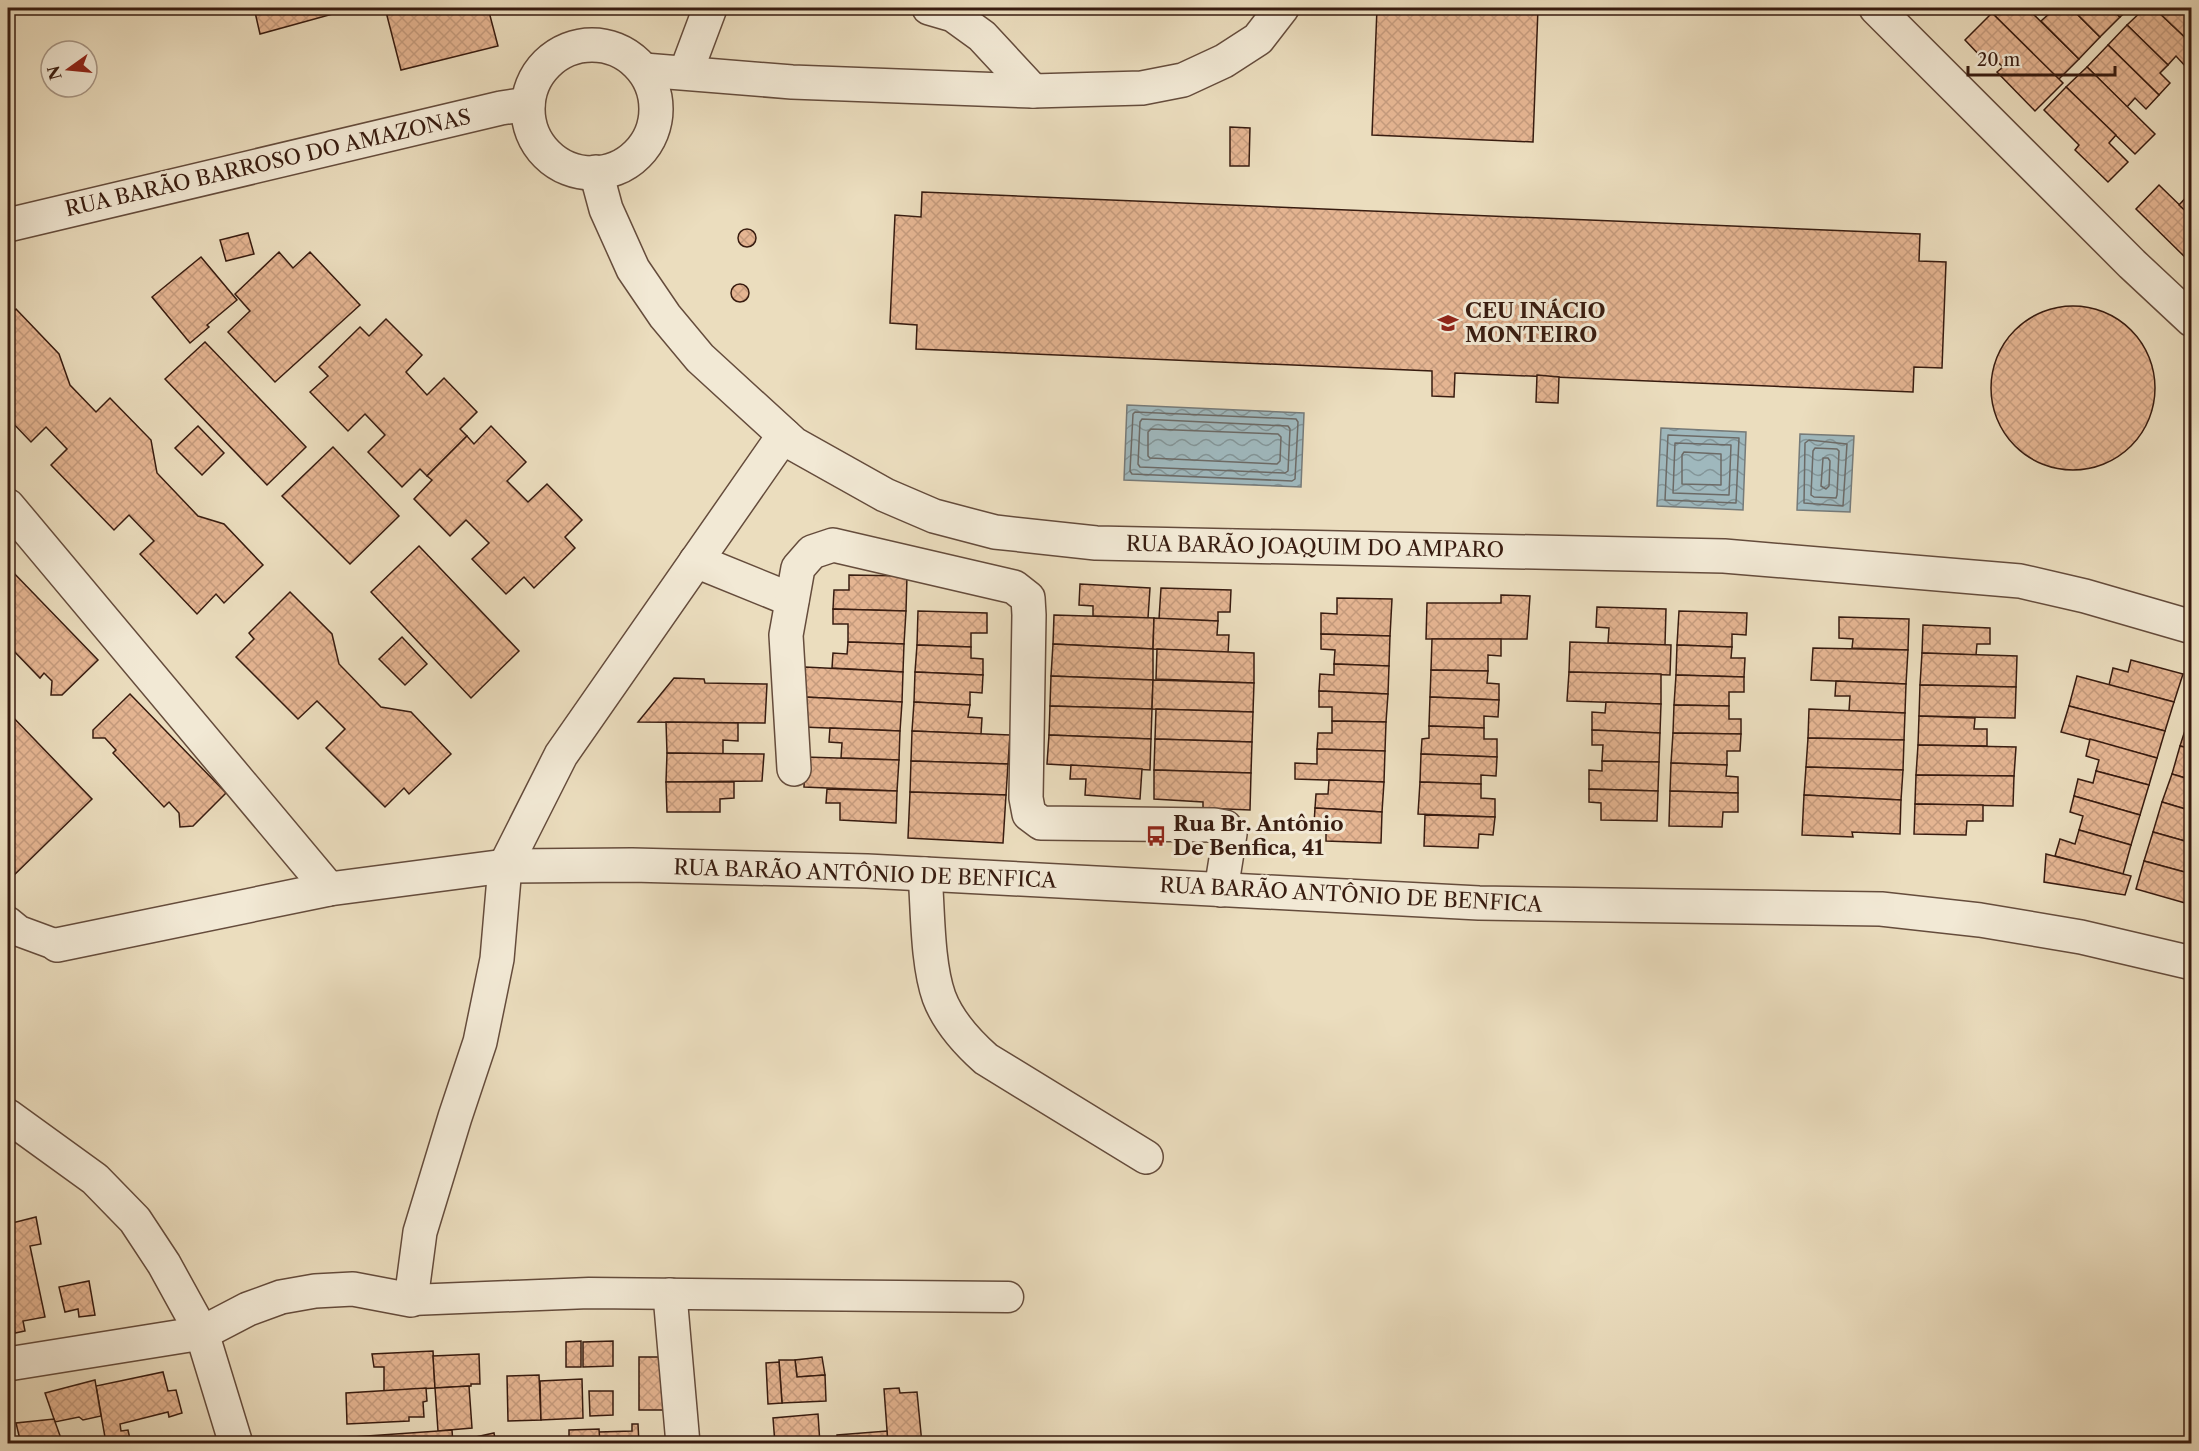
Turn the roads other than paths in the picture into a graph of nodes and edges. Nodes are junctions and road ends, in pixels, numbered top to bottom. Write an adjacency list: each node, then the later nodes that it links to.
1 (710, 8): 6 (street)
2 (1282, 8): 7 (street)
3 (1876, 8): 11 (street)
4 (945, 10): 7 (street)
5 (644, 70): 6 (street); 8 (street); 9 (street)
6 (686, 72): 7 (street)
7 (1033, 91)
8 (528, 104): 9 (street); 10 (street, RUA BARÃO BARROSO DO AMAZONAS)
9 (597, 172): 12 (street, RUA BARÃO JOAQUIM DO AMPARO)
10 (8, 225)
11 (2192, 320)
12 (784, 435): 14 (street); 16 (street, RUA BARÃO JOAQUIM DO AMPARO)
13 (8, 506): 20 (street)
14 (696, 561): 15 (street); 18 (street)
15 (792, 600): 17 (street); 21 (street)
16 (2192, 627)
17 (794, 769)
18 (505, 867): 19 (street, RUA BARÃO ANTÔNIO DE BENFICA); 20 (street, RUA BARÃO ANTÔNIO DE BENFICA); 29 (street)
19 (925, 874): 21 (street, RUA BARÃO ANTÔNIO DE BENFICA); 26 (street)
20 (329, 889): 23 (street, RUA BARÃO ANTÔNIO DE BENFICA)
21 (1221, 890): 24 (street, RUA BARÃO ANTÔNIO DE BENFICA)
22 (8, 922): 23 (lane)
23 (57, 945)
24 (2192, 963)
25 (8, 1116): 30 (street)
26 (1146, 1157)
27 (670, 1295): 28 (lane); 29 (lane); 33 (street)
28 (1008, 1297)
29 (411, 1299): 30 (street)
30 (202, 1333): 31 (street); 32 (street)
31 (8, 1364)
32 (236, 1443)
33 (683, 1443)

